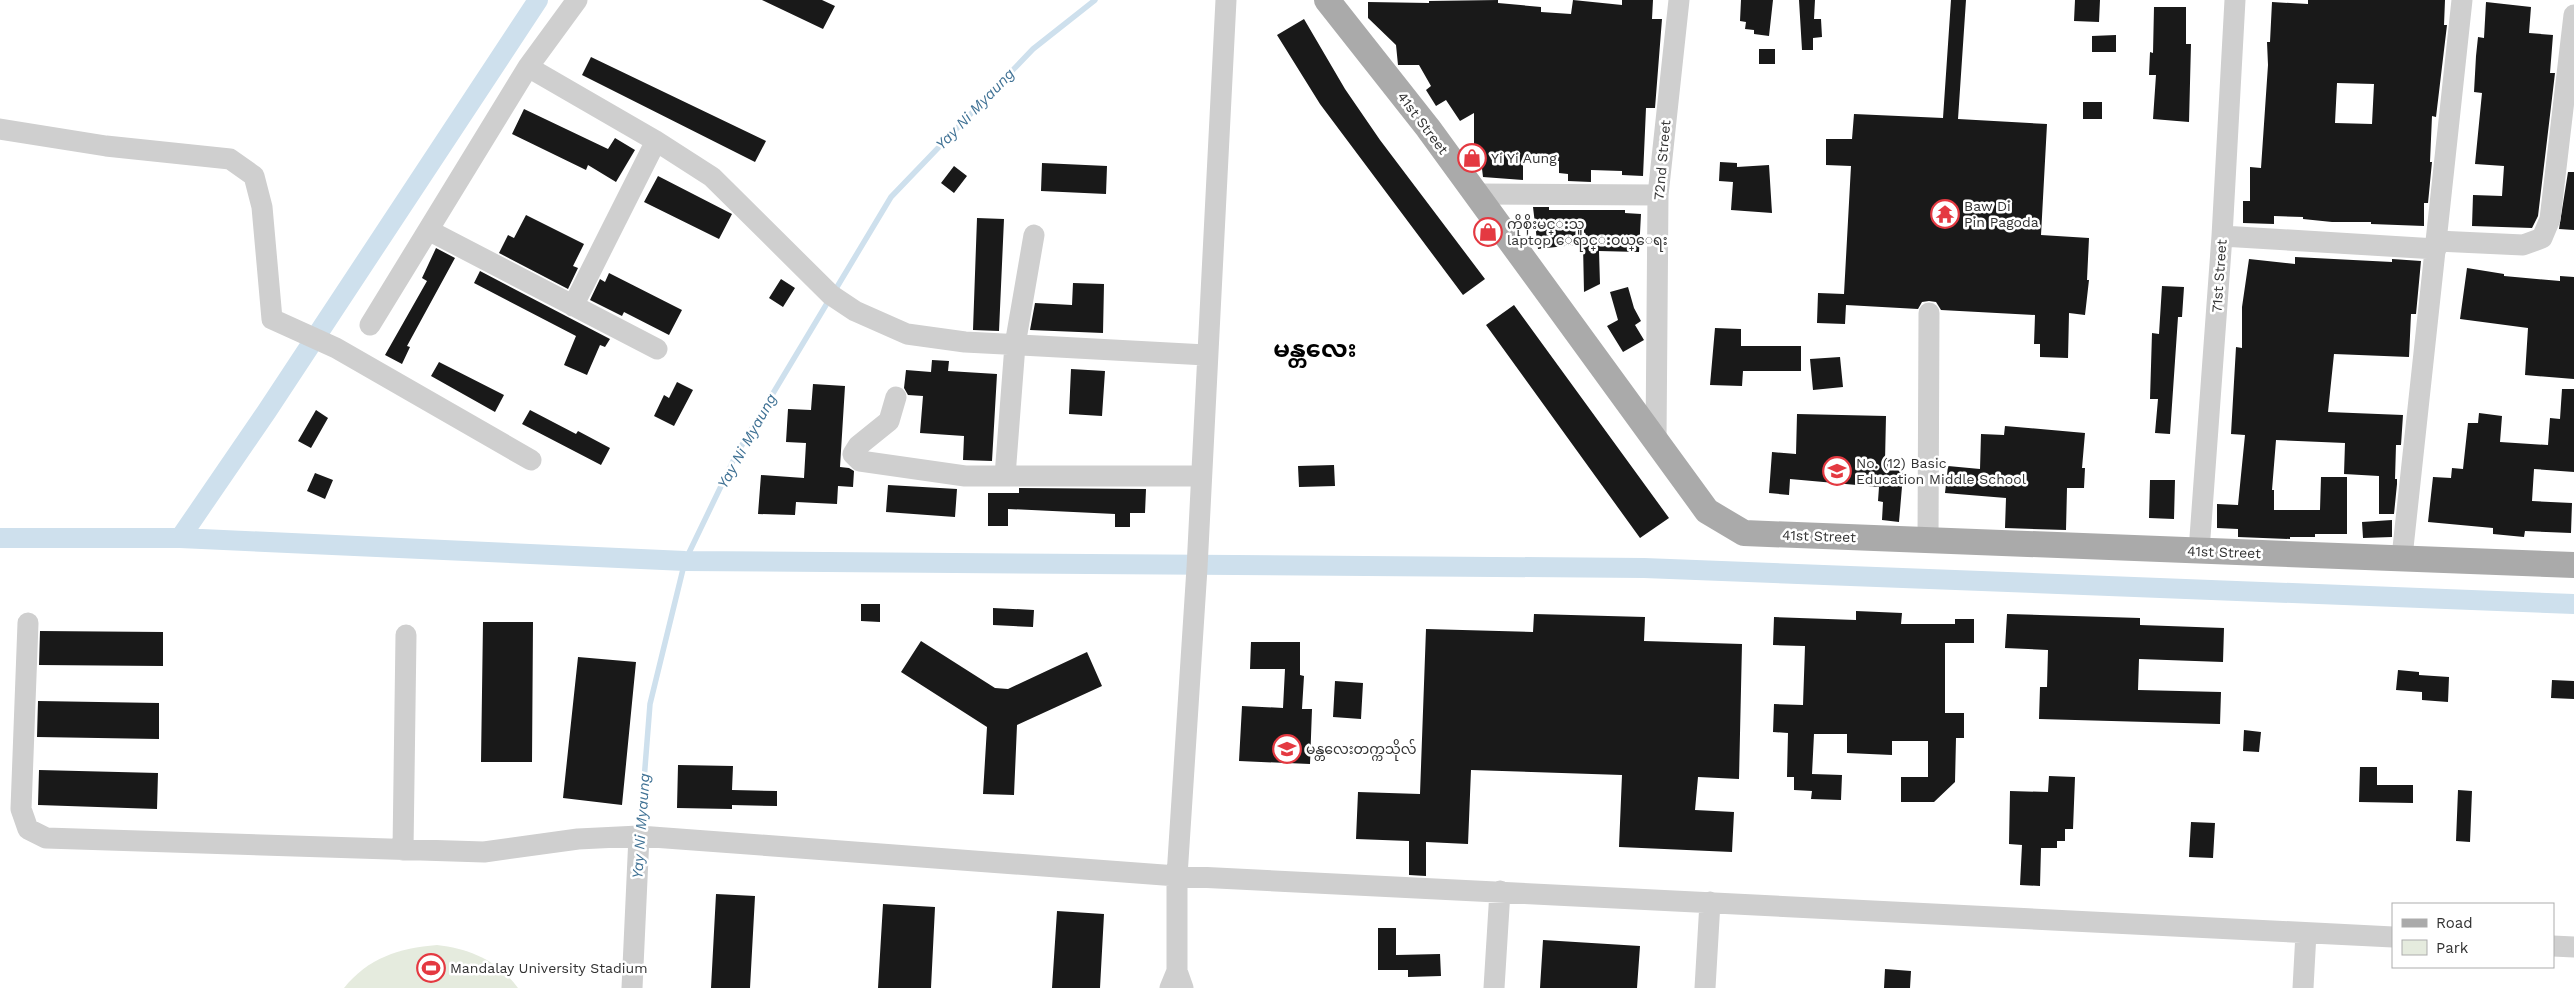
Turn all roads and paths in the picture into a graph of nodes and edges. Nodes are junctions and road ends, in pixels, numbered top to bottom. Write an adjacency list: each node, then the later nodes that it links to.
1 (577, 0): 8 (street)
2 (1226, 0): 22 (street)
3 (1327, 0): 11 (main road, 41st Street)
4 (1679, 0): 12 (street, 72nd Street)
5 (2234, 0): 15 (street, 71st Street)
6 (2462, 0): 16 (street)
7 (2574, 15): 16 (street)
8 (528, 67): 10 (street); 13 (street)
9 (0, 129): 25 (street)
10 (656, 141): 17 (street); 20 (street)
11 (1475, 194): 12 (street); 24 (main road, 41st Street)
12 (1658, 196): 24 (street, 72nd Street)
13 (430, 231): 17 (street); 19 (street)
14 (1034, 235): 20 (street)
15 (2222, 236): 16 (street); 29 (street, 71st Street)
16 (2436, 245): 30 (street)
17 (573, 306): 21 (street)
18 (1930, 313): 28 (street)
19 (370, 325)
20 (1015, 345): 22 (street); 26 (street)
21 (657, 349)
22 (1206, 355): 27 (street)
23 (896, 397): 26 (street)
24 (1656, 441): 28 (main road, 41st Street)
25 (530, 460)
26 (1005, 476): 27 (street)
27 (1201, 476): 36 (street)
28 (1928, 541): 29 (main road, 41st Street)
29 (2199, 551): 30 (main road, 41st Street)
30 (2402, 558): 31 (main road, 41st Street)
31 (2574, 565)
32 (28, 623): 35 (street)
33 (406, 635): 35 (street)
34 (639, 836): 35 (street); 36 (street); 44 (street)
35 (403, 850)
36 (1177, 876): 37 (street); 43 (street)
37 (1500, 891): 38 (street); 45 (street)
38 (1710, 902): 39 (street); 46 (street)
39 (2306, 933): 40 (street); 47 (street)
40 (2392, 937)
41 (2554, 946): 42 (street)
42 (2574, 947)
43 (1177, 982)
44 (632, 988)
45 (1494, 988)
46 (1705, 988)
47 (2303, 988)

